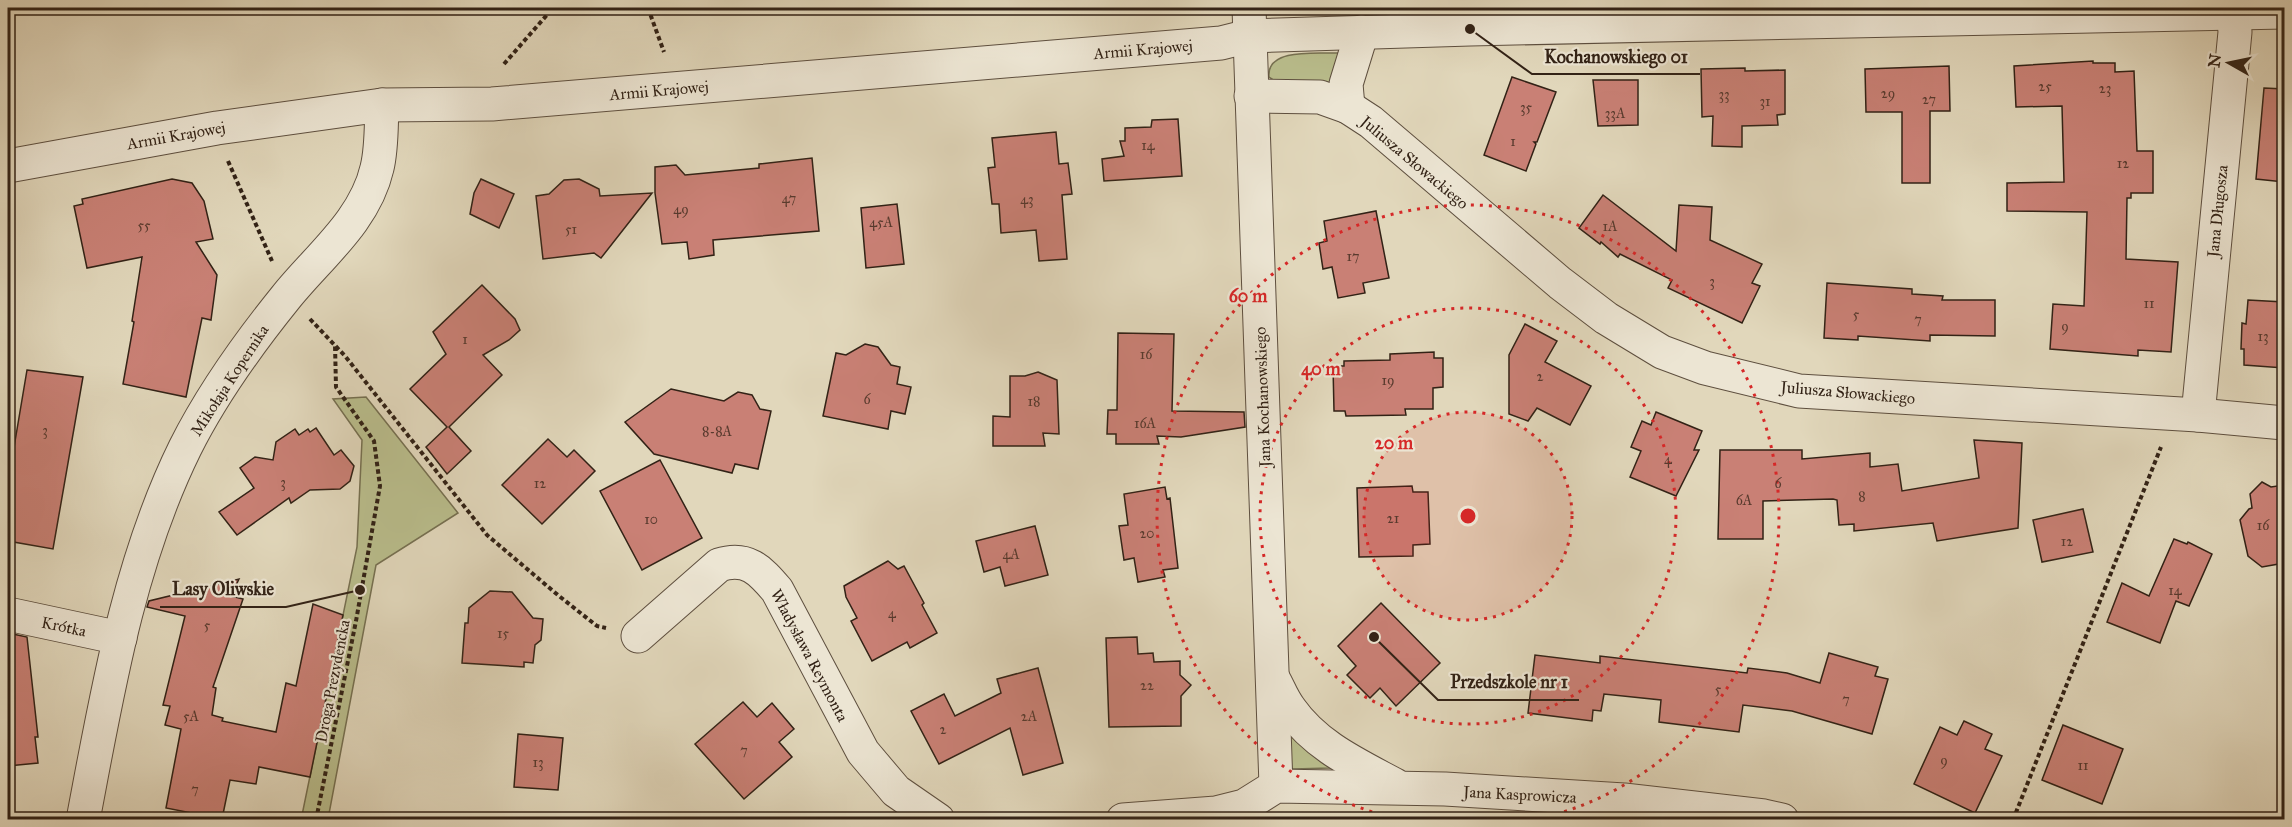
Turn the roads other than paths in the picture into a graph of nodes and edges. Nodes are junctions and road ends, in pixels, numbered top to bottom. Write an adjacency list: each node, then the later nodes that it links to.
1 (2234, 11): 2 (street, Armii Krajowej); 4 (street, Armii Krajowej); 9 (street, Jana Długosza)
2 (2284, 12)
3 (1249, 22): 4 (street, Armii Krajowej); 5 (street, Jana Kochanowskiego); 6 (street, Armii Krajowej)
4 (1362, 32): 7 (street)
5 (1251, 96): 7 (street, Juliusza Słowackiego); 14 (street, Jana Kochanowskiego)
6 (382, 105): 8 (street, Armii Krajowej); 13 (street, Mikołaja Kopernika)
7 (1348, 107): 9 (street, Juliusza Słowackiego)
8 (8, 166)
9 (2198, 416): 10 (street, Juliusza Słowackiego)
10 (2284, 423)
11 (8, 614): 13 (street, Krótka)
12 (638, 636): 18 (street, Władysława Reymonta)
13 (120, 638): 17 (street, Mikołaja Kopernika)
14 (1273, 677): 15 (street, Jana Kasprowicza); 16 (street, Jana Kochanowskiego)
15 (1402, 788): 16 (street, Jana Kasprowicza); 20 (street, Jana Kasprowicza)
16 (1262, 802): 19 (street)
17 (83, 819)
18 (938, 819)
19 (1123, 819)
20 (1782, 819)

